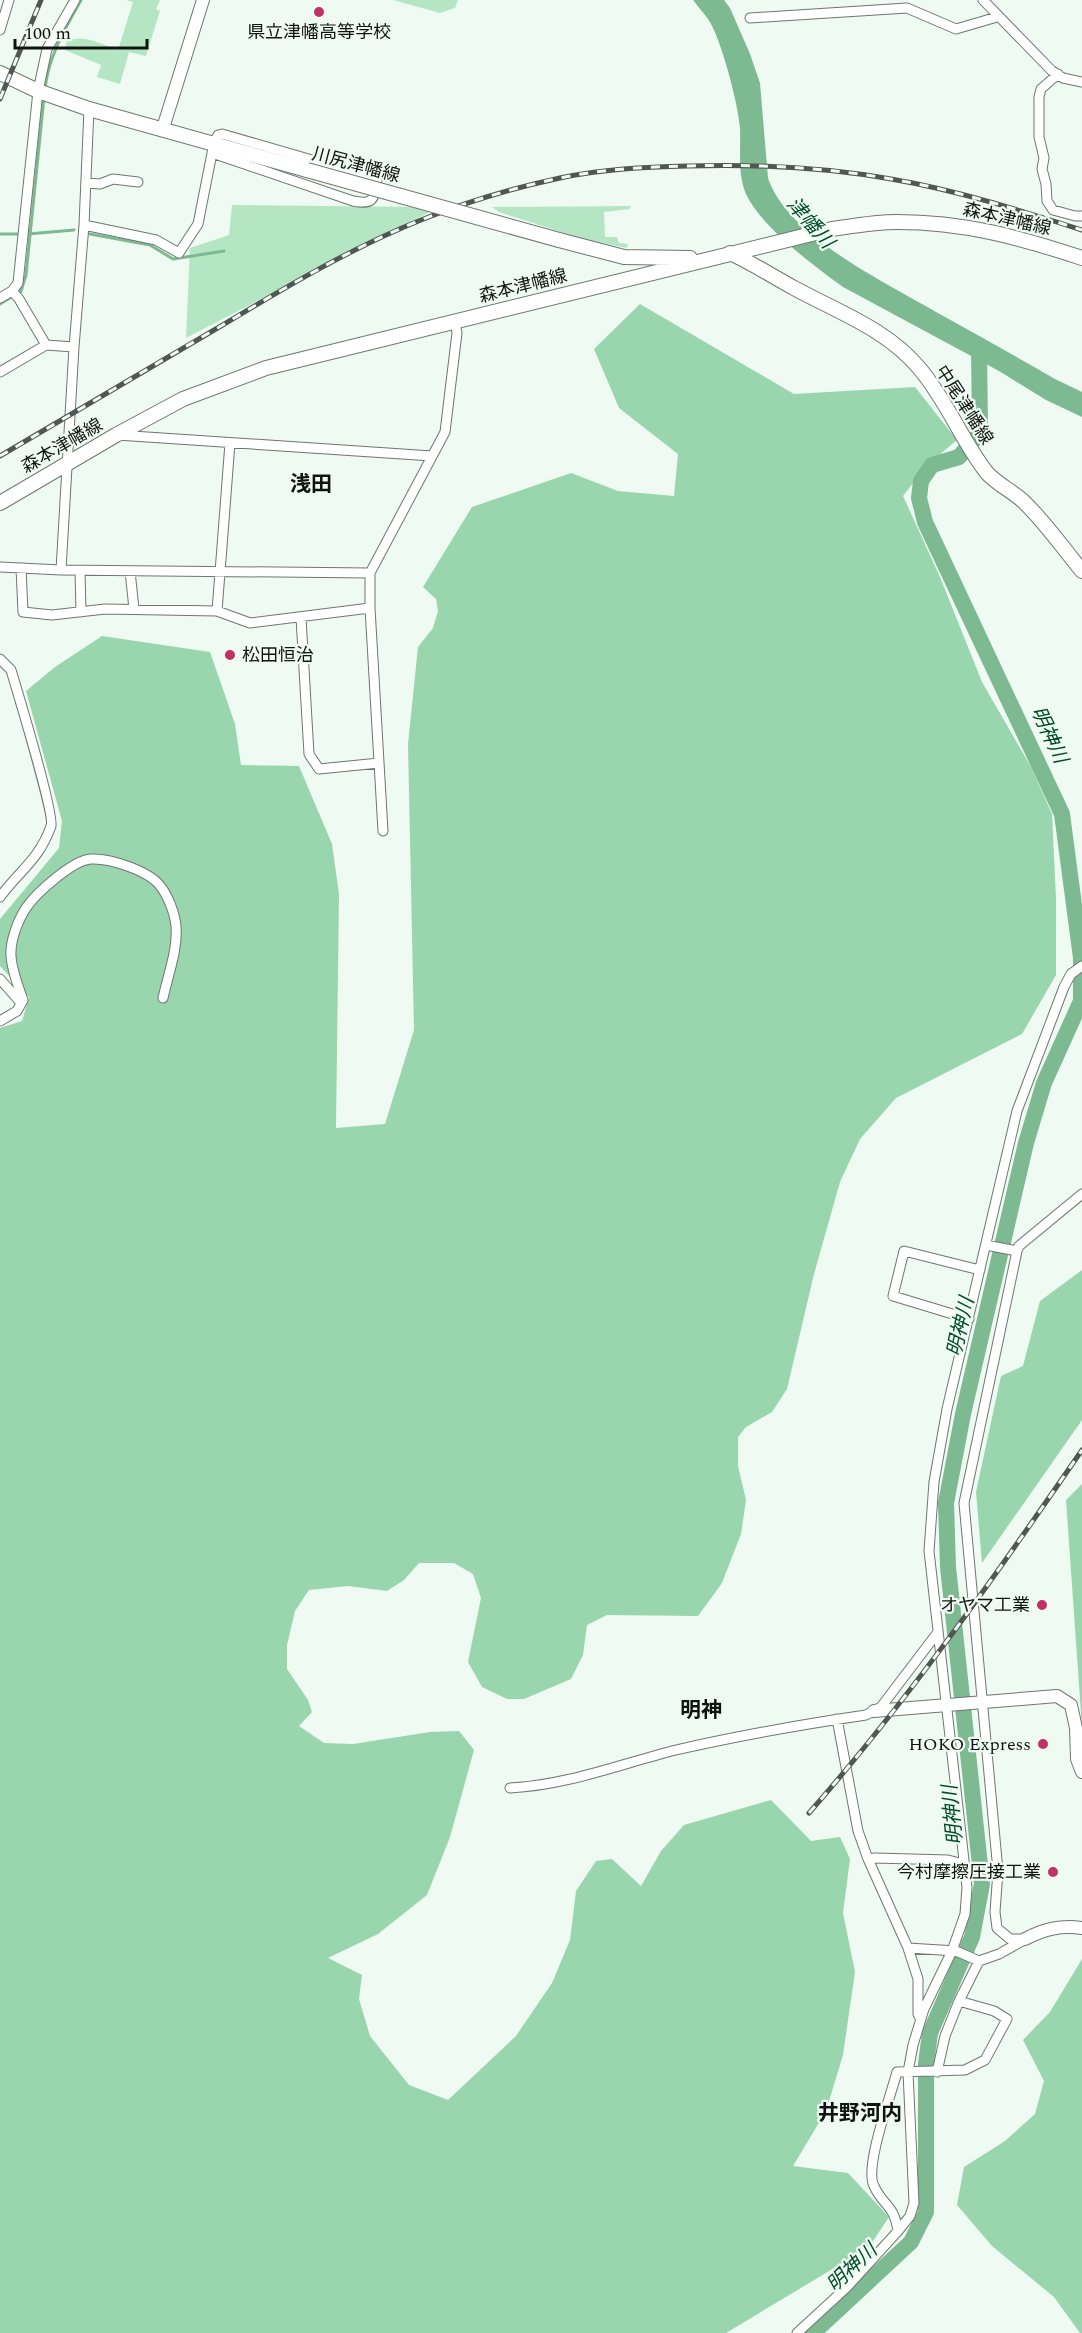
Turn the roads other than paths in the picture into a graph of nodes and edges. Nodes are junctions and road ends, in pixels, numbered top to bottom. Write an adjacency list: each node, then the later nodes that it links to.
1 (9, 0): 7 (street)
2 (75, 0): 11 (street)
3 (203, 0): 13 (street)
4 (983, 0): 5 (street)
5 (997, 17): 6 (street); 9 (street)
6 (750, 18)
7 (0, 30)
8 (0, 74): 11 (main road, 川尻津幡線)
9 (1058, 74): 10 (street); 17 (street)
10 (1082, 82)
11 (43, 93): 12 (main road, 川尻津幡線); 22 (street)
12 (89, 109): 13 (main road, 川尻津幡線); 16 (street)
13 (163, 128): 14 (main road, 川尻津幡線)
14 (213, 148): 14 (street); 18 (street); 20 (main road, 川尻津幡線, bridge)
15 (138, 182): 16 (street)
16 (86, 183): 18 (street)
17 (1082, 216)
18 (84, 225): 26 (street)
19 (730, 253): 20 (main road, 森本津幡線); 21 (main road, 森本津幡線); 38 (main road, 中尾津幡線)
20 (709, 258): 24 (main road, 森本津幡線)
21 (1082, 258)
22 (15, 294): 23 (street); 25 (street)
23 (0, 298)
24 (455, 322): 28 (main road, 森本津幡線); 30 (street)
25 (46, 345): 26 (street); 27 (street)
26 (74, 347): 31 (street)
27 (0, 372)
28 (116, 435): 29 (street); 31 (main road, 森本津幡線)
29 (230, 443): 30 (street); 39 (street)
30 (432, 456): 40 (street)
31 (68, 463): 32 (main road, 森本津幡線); 35 (street)
32 (0, 503)
33 (0, 567): 34 (street)
34 (21, 568): 35 (street); 44 (street)
35 (61, 570): 36 (street)
36 (80, 571): 37 (street); 44 (street)
37 (130, 571): 39 (street); 42 (street)
38 (1082, 571)
39 (221, 572): 40 (street); 43 (street)
40 (370, 573): 41 (street)
41 (370, 608): 45 (street); 47 (street)
42 (134, 609): 43 (street); 44 (street)
43 (217, 611): 45 (street)
44 (81, 612)
45 (301, 618): 47 (street)
46 (0, 659): 49 (street)
47 (379, 763): 48 (street)
48 (383, 831)
49 (0, 897)
50 (1082, 966): 56 (street)
51 (0, 979): 53 (street)
52 (163, 998): 53 (street)
53 (21, 1003): 54 (street)
54 (0, 1021)
55 (1082, 1194): 57 (street)
56 (988, 1246): 57 (street); 58 (street)
57 (1012, 1250): 61 (street)
58 (980, 1270): 59 (street); 59 (street)
59 (969, 1319): 60 (street)
60 (938, 1632): 62 (street); 63 (street)
61 (977, 1701): 62 (street); 65 (street); 70 (street)
62 (949, 1704): 63 (street); 68 (street)
63 (874, 1711): 64 (street)
64 (837, 1719): 66 (street); 67 (street)
65 (1082, 1772)
66 (510, 1788)
67 (868, 1859): 68 (street); 71 (street)
68 (963, 1864): 72 (street)
69 (1082, 1928): 70 (street)
70 (1025, 1939): 73 (street)
71 (908, 1948): 72 (street); 75 (street)
72 (954, 1952): 73 (street); 75 (street)
73 (979, 1961): 74 (street)
74 (959, 2001): 77 (street); 77 (street)
75 (921, 2018): 76 (street)
76 (912, 2072): 77 (street); 78 (street); 78 (street)
77 (935, 2072)
78 (898, 2231): 79 (street)
79 (797, 2333)

